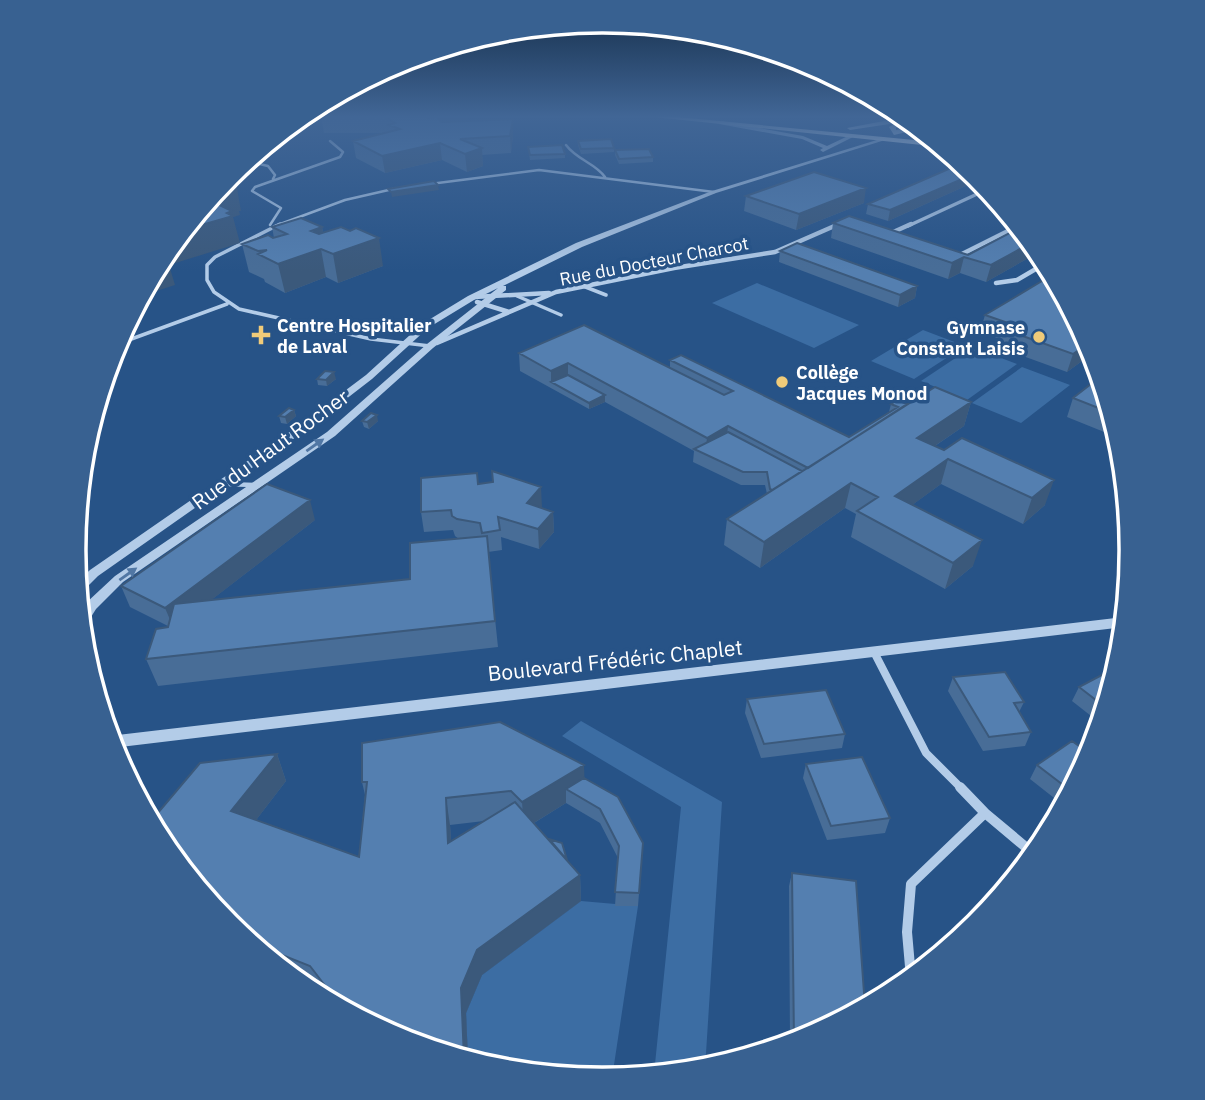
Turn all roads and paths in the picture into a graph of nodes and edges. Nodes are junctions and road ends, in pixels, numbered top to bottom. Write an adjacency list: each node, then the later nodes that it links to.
1 (270, 168): 8 (lane)
2 (305, 168): 8 (lane)
3 (595, 168): 7 (lane)
4 (783, 168): 6 (street, Rue du Haut Rocher)
5 (787, 168): 6 (street, Rue du Haut Rocher)
6 (775, 172): 11 (street, Rue du Haut Rocher)
7 (605, 177): 9 (lane); 11 (lane)
8 (273, 179): 14 (lane)
9 (423, 185)
10 (398, 188): 14 (lane)
11 (715, 192): 19 (street, Rue du Haut Rocher)
12 (977, 195): 16 (street)
13 (845, 222): 21 (street, Rue du Docteur Charcot)
14 (268, 228): 28 (lane)
15 (1009, 231): 17 (street)
16 (899, 240)
17 (945, 254)
18 (1036, 269): 20 (street)
19 (514, 278): 23 (street, Rue du Haut Rocher); 26 (street, Rue du Haut Rocher)
20 (996, 282)
21 (583, 286): 22 (street, Rue du Docteur Charcot); 24 (lane)
22 (556, 292): 25 (street); 27 (street, Rue du Docteur Charcot)
23 (497, 294): 25 (street); 26 (street); 29 (street, Rue du Haut Rocher)
24 (606, 295)
25 (517, 296): 27 (lane)
26 (471, 298): 29 (street); 33 (street, Rue du Haut Rocher)
27 (533, 302): 30 (street, Rue du Docteur Charcot); 31 (lane)
28 (227, 304): 32 (lane); 33 (lane)
29 (482, 306): 30 (street); 34 (street, Rue du Haut Rocher)
30 (509, 312): 34 (street, Rue du Docteur Charcot)
31 (561, 315)
32 (131, 339)
33 (404, 344): 34 (lane); 35 (street, Rue du Haut Rocher)
34 (430, 345): 36 (street, Rue du Haut Rocher, one-way to 34)
35 (222, 484): 36 (lane); 37 (street, Rue du Haut Rocher)
36 (257, 485): 38 (street, Rue du Haut Rocher, one-way to 36)
37 (87, 580)
38 (89, 609)
39 (1114, 623): 40 (street, Boulevard Frédéric Chaplet)
40 (874, 652): 41 (street, Boulevard Frédéric Chaplet); 42 (street)
41 (122, 740)
42 (985, 813): 43 (street); 44 (street)
43 (1025, 847)
44 (910, 965)

